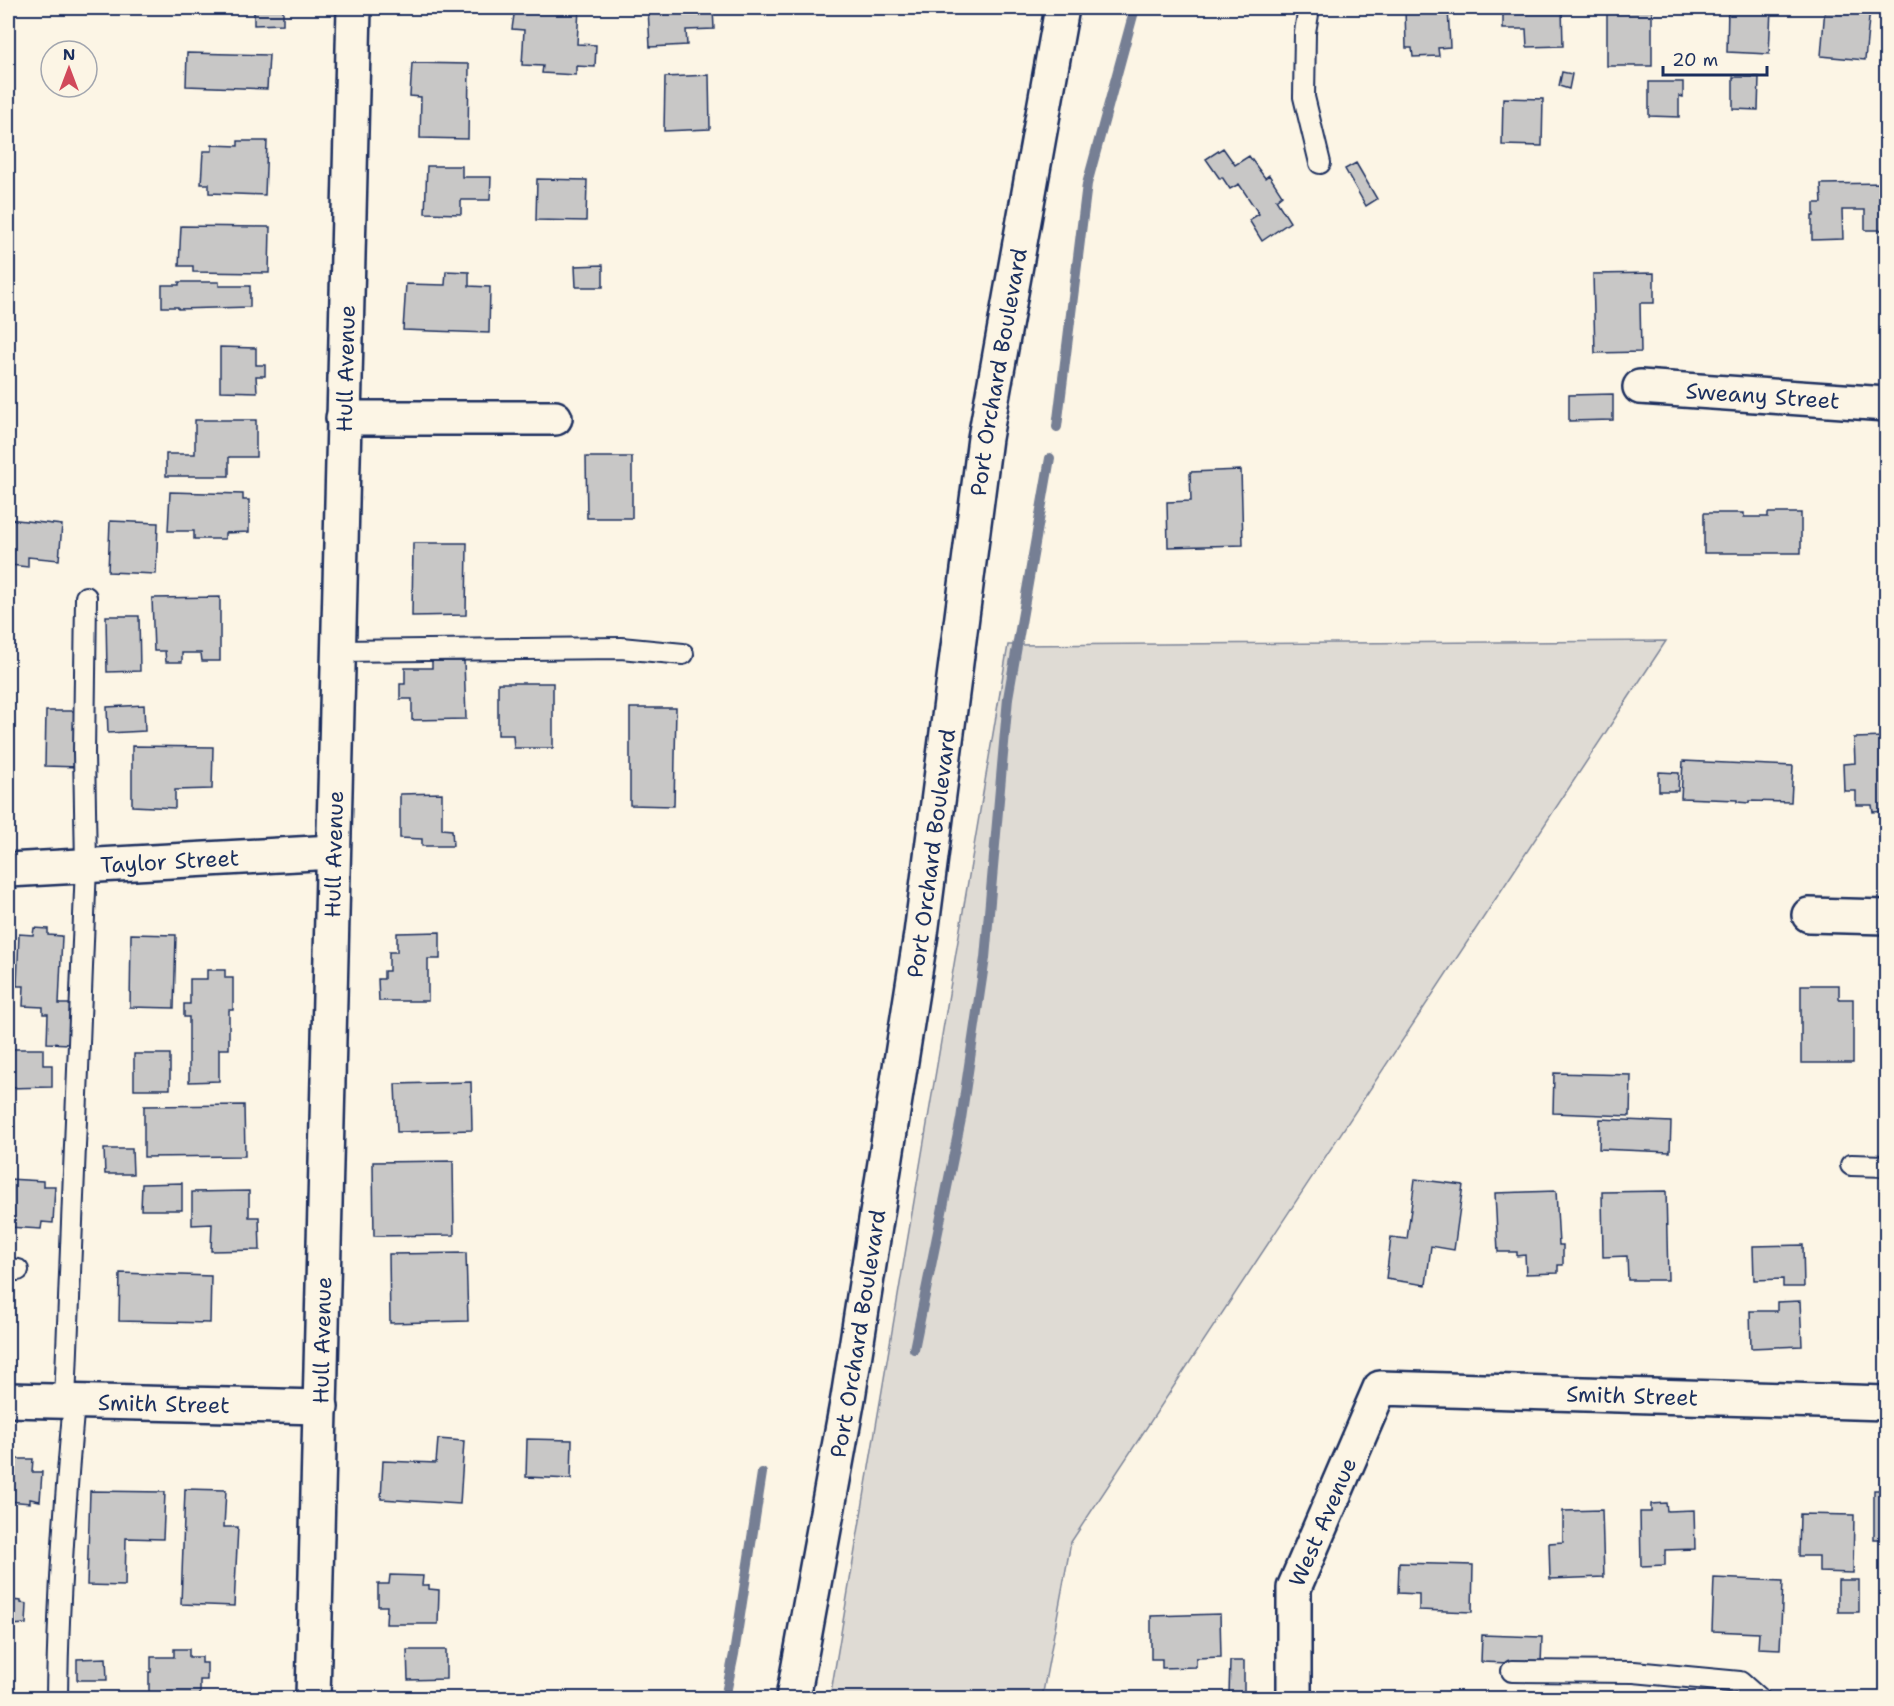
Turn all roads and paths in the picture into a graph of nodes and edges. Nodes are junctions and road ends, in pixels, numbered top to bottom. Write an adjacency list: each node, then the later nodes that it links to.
1 (354, 8): 7 (street, Hull Avenue)
2 (1062, 8): 27 (street, Port Orchard Boulevard)
3 (1309, 8): 4 (lane)
4 (1320, 163)
5 (1640, 387): 6 (street, Sweany Street)
6 (1887, 404)
7 (343, 418): 8 (street); 10 (street, Hull Avenue)
8 (555, 418)
9 (86, 597): 13 (lane)
10 (338, 651): 11 (lane); 12 (street, Hull Avenue)
11 (683, 654)
12 (333, 852): 13 (street, Taylor Street); 23 (street, Hull Avenue)
13 (86, 866): 14 (street, Taylor Street); 21 (lane)
14 (8, 870)
15 (1809, 915): 16 (street)
16 (1887, 917)
17 (1851, 1164): 18 (lane)
18 (1887, 1166)
19 (1380, 1388): 22 (street, Smith Street); 28 (street, West Avenue)
20 (8, 1400): 21 (street, Smith Street)
21 (69, 1401): 23 (street, Smith Street); 25 (lane)
22 (1887, 1403)
23 (321, 1407): 26 (street, Hull Avenue)
24 (1512, 1671): 29 (lane)
25 (57, 1698)
26 (313, 1698)
27 (793, 1698)
28 (1294, 1698)
29 (1758, 1698)

